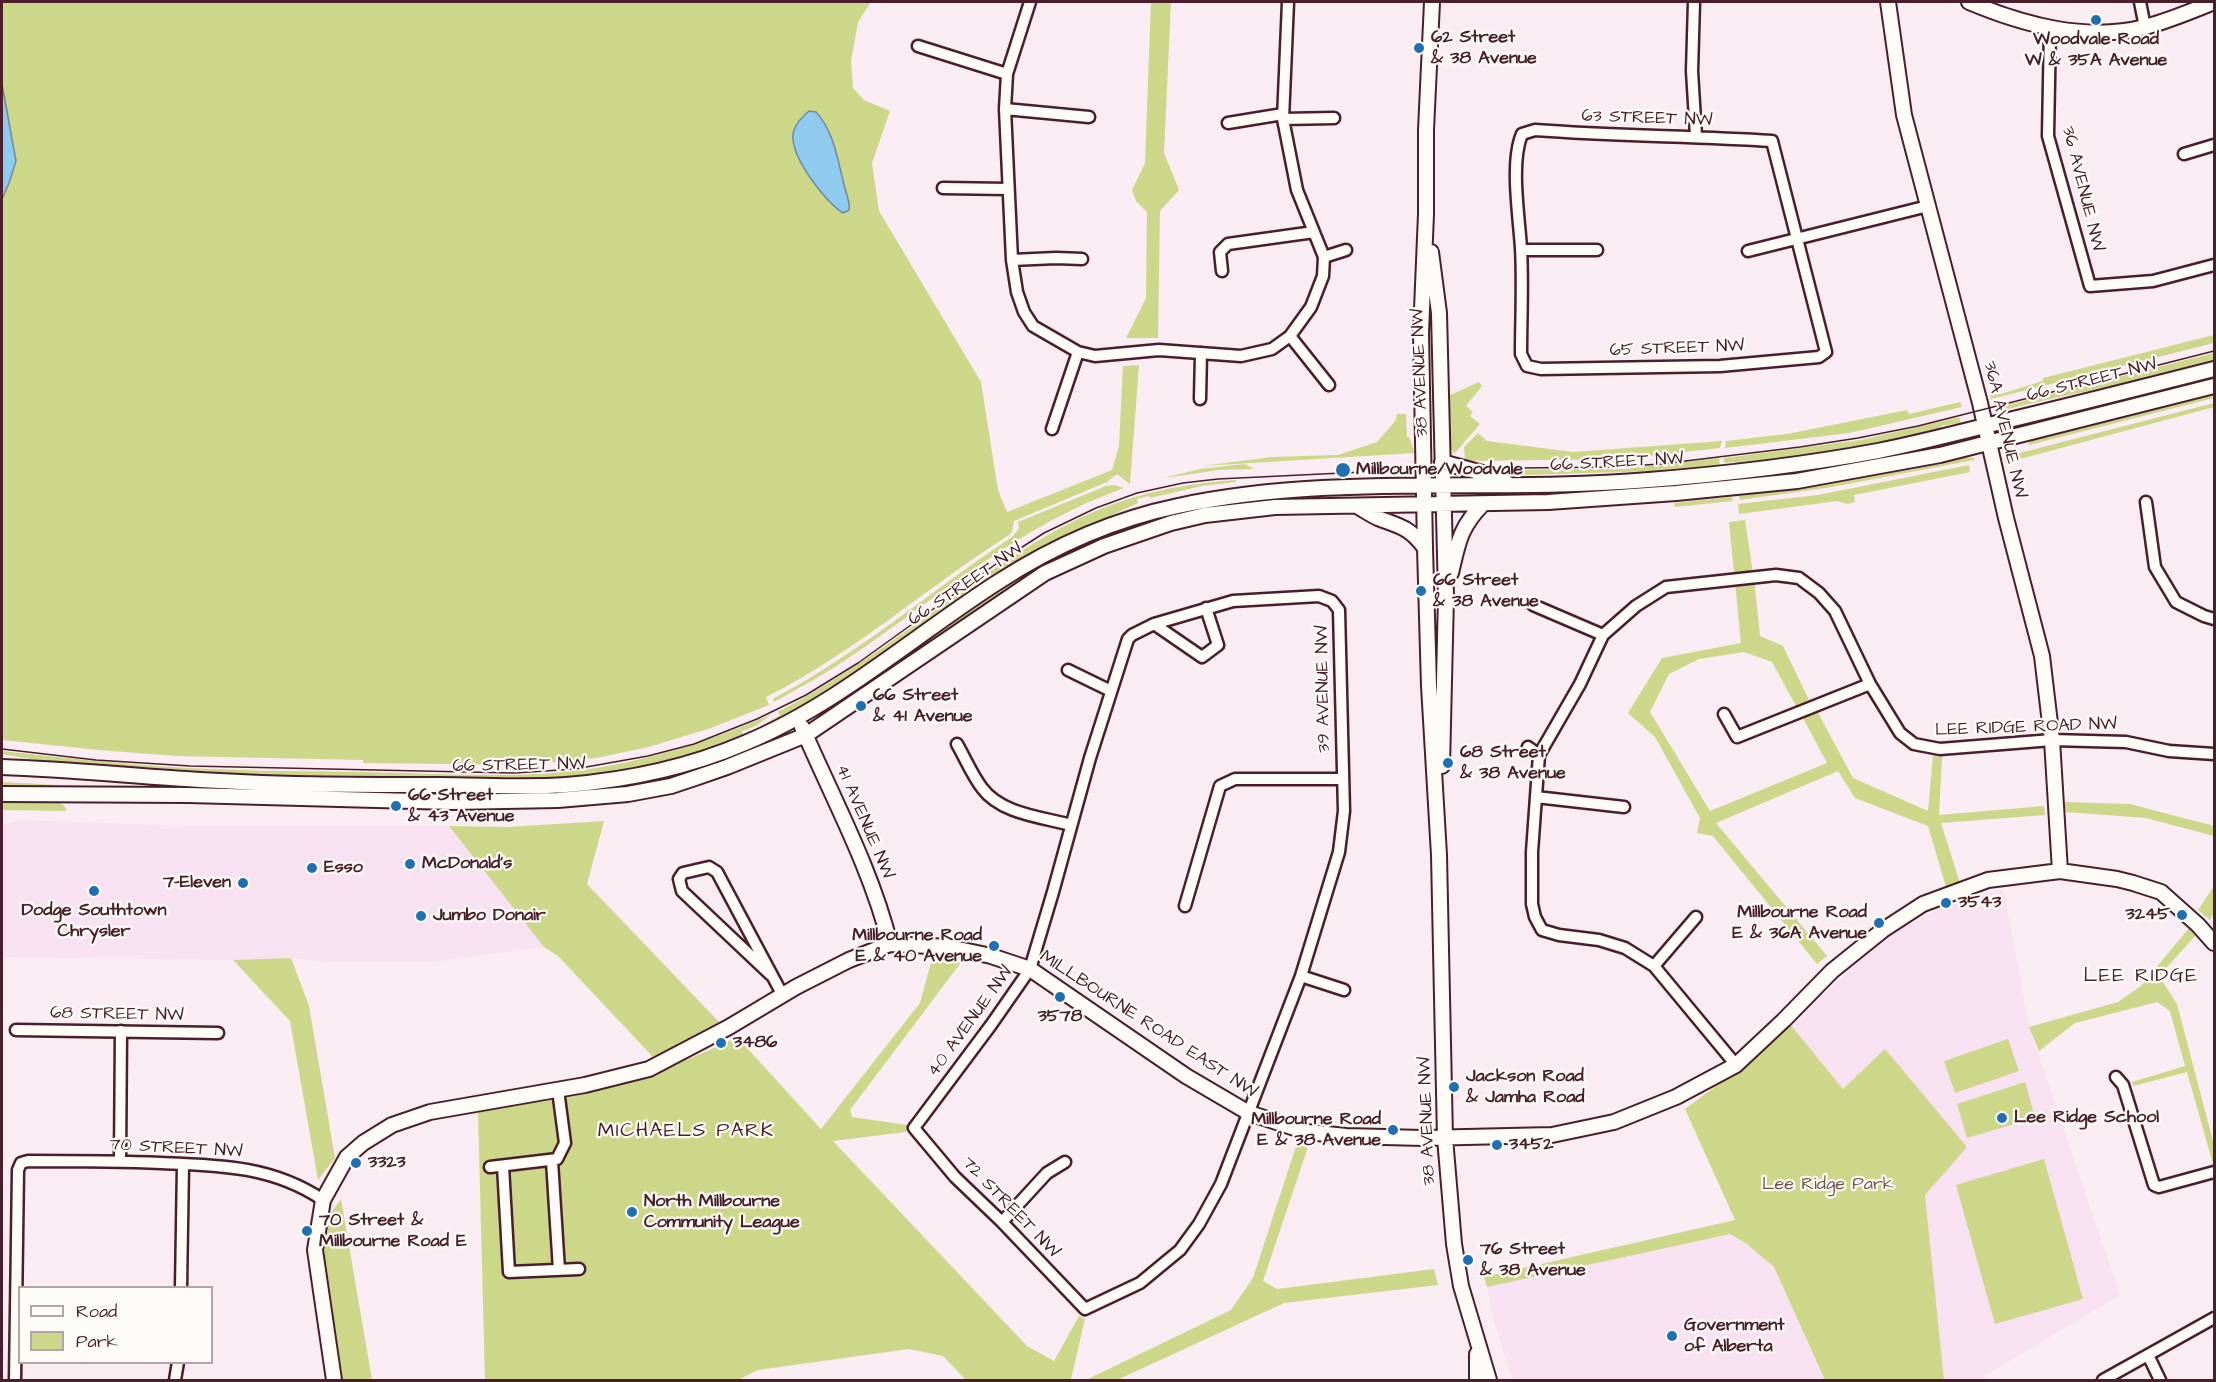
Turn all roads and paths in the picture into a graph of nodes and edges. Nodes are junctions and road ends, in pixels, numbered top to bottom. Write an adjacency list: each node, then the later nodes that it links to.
1 (1029, 2): 12 (street)
2 (1288, 2): 15 (street)
3 (1432, 2): 24 (street, 38 AVENUE NW)
4 (1694, 2): 18 (street)
5 (1888, 2): 23 (street, 36A AVENUE NW)
6 (1969, 2): 10 (street)
7 (2139, 2): 9 (street)
8 (2214, 2): 9 (street)
9 (2145, 27): 10 (street)
10 (2050, 28): 34 (street, 36 AVENUE NW)
11 (918, 46): 12 (street)
12 (1007, 74): 13 (street)
13 (1005, 109): 14 (street); 22 (street)
14 (1089, 117)
15 (1283, 117): 16 (street); 17 (street); 25 (street)
16 (1334, 118)
17 (1228, 123)
18 (1696, 136): 26 (street, 63 STREET NW); 28 (street, 63 STREET NW)
19 (2214, 145): 20 (street)
20 (2184, 154)
21 (943, 188): 22 (street)
22 (1008, 189): 32 (street)
23 (1928, 206): 26 (street); 43 (street, 36A AVENUE NW)
24 (1426, 214): 46 (street, 38 AVENUE NW); 49 (street, 38 AVENUE NW)
25 (1314, 232): 31 (street); 35 (street)
26 (1797, 239): 28 (street, 65 STREET NW); 30 (street)
27 (1346, 250): 31 (street)
28 (1521, 250): 29 (street)
29 (1597, 250)
30 (1749, 251)
31 (1324, 257): 36 (street)
32 (1012, 260): 33 (street); 37 (street)
33 (1082, 260)
34 (2214, 265)
35 (1221, 271)
36 (1290, 336): 38 (street); 40 (street)
37 (1078, 352): 38 (street); 44 (street)
38 (1202, 353): 42 (street)
39 (2214, 369): 43 (street, 66 STREET NW)
40 (1329, 385)
41 (2214, 386): 45 (street, 66 STREET NW)
42 (1200, 399)
43 (1986, 426): 45 (street, 36A AVENUE NW); 47 (street, 66 STREET NW)
44 (1052, 429)
45 (1989, 442): 51 (street, 66 STREET NW); 68 (street, 36A AVENUE NW)
46 (1442, 462): 47 (street); 48 (street, 38 AVENUE NW)
47 (1510, 485): 48 (street, 66 STREET NW)
48 (1443, 486): 49 (street, 66 STREET NW); 54 (street, 38 AVENUE NW)
49 (1424, 487): 53 (street, 38 AVENUE NW); 66 (street, 66 STREET NW)
50 (2146, 502): 59 (street)
51 (1483, 504): 54 (street, 66 STREET NW); 56 (street)
52 (1356, 505): 53 (street, 66 STREET NW); 55 (street); 67 (street, 66 STREET NW)
53 (1424, 505): 54 (street, 66 STREET NW); 55 (street, 38 AVENUE NW)
54 (1444, 505): 56 (street, 38 AVENUE NW)
55 (1425, 548): 79 (street, 38 AVENUE NW)
56 (1446, 596): 79 (street, 38 AVENUE NW)
57 (1533, 605): 61 (street)
58 (1206, 608): 60 (street); 60 (street); 74 (street, 39 AVENUE NW)
59 (2214, 619)
60 (1154, 624): 64 (street, 40 AVENUE NW)
61 (1603, 634): 63 (street, LEE RIDGE ROAD NW); 72 (street, LEE RIDGE ROAD NW)
62 (1068, 670): 64 (street)
63 (1870, 684): 65 (street); 68 (street, LEE RIDGE ROAD NW)
64 (1111, 691): 78 (street, 40 AVENUE NW)
65 (1724, 714)
66 (798, 717): 67 (street, 41 AVENUE NW); 73 (street, 66 STREET NW)
67 (806, 735): 75 (street, 66 STREET NW); 84 (street, 41 AVENUE NW)
68 (2052, 740): 71 (street, LEE RIDGE ROAD NW); 80 (street, 36A AVENUE NW)
69 (957, 744): 78 (street)
70 (1528, 747): 72 (street)
71 (2214, 754)
72 (1539, 755): 76 (street, LEE RIDGE ROAD NW)
73 (2, 767)
74 (1342, 779): 81 (street, 39 AVENUE NW); 88 (street, 39 AVENUE NW)
75 (2, 794)
76 (1536, 797): 77 (street); 85 (street, LEE RIDGE ROAD NW)
77 (1624, 807)
78 (1071, 825): 86 (street, 40 AVENUE NW)
79 (1439, 855): 99 (street, 38 AVENUE NW)
80 (2060, 871): 83 (street, MILLBOURNE ROAD EAST NW); 94 (street, MILLBOURNE ROAD EAST NW)
81 (1185, 906)
82 (1696, 917): 85 (street)
83 (2214, 943)
84 (890, 944): 86 (street, MILLBOURNE ROAD EAST NW); 90 (street, MILLBOURNE ROAD EAST NW)
85 (1654, 966): 94 (street, LEE RIDGE ROAD NW)
86 (1030, 969): 97 (street, MILLBOURNE ROAD EAST NW); 98 (street, 40 AVENUE NW)
87 (771, 975): 87 (street); 90 (street)
88 (1301, 976): 89 (street); 97 (street, 39 AVENUE NW)
89 (1344, 990)
90 (782, 994): 96 (street, MILLBOURNE ROAD EAST NW)
91 (16, 1030): 92 (street, 68 STREET NW)
92 (121, 1031): 93 (street, 68 STREET NW); 100 (street)
93 (218, 1033)
94 (1736, 1065): 99 (street, MILLBOURNE ROAD EAST NW)
95 (2116, 1077): 106 (street)
96 (558, 1090): 101 (street); 107 (street, MILLBOURNE ROAD EAST NW)
97 (1249, 1113): 99 (street, MILLBOURNE ROAD EAST NW); 113 (street, 39 AVENUE NW)
98 (914, 1128): 108 (street, 72 STREET NW)
99 (1445, 1138): 115 (street, 38 AVENUE NW)
100 (120, 1161): 103 (street, 70 STREET NW); 112 (street, 70 STREET NW)
101 (552, 1161): 104 (street); 110 (street)
102 (1065, 1162): 108 (street)
103 (183, 1164): 107 (street, 70 STREET NW); 111 (street)
104 (503, 1166): 105 (street); 110 (street)
105 (490, 1167)
106 (2214, 1172)
107 (323, 1200): 120 (street, MILLBOURNE ROAD EAST NW)
108 (1002, 1222): 113 (street, 72 STREET NW)
109 (579, 1269): 110 (street)
110 (559, 1270)
111 (181, 1286)
112 (18, 1300): 118 (street)
113 (1085, 1309)
114 (2214, 1317): 116 (street)
115 (1478, 1346): 121 (street); 122 (street, 38 AVENUE NW)
116 (2148, 1354): 123 (street); 124 (street)
117 (178, 1364): 119 (street)
118 (15, 1380)
119 (175, 1380)
120 (334, 1380)
121 (1477, 1380)
122 (1489, 1380)
123 (2103, 1380)
124 (2160, 1380)

